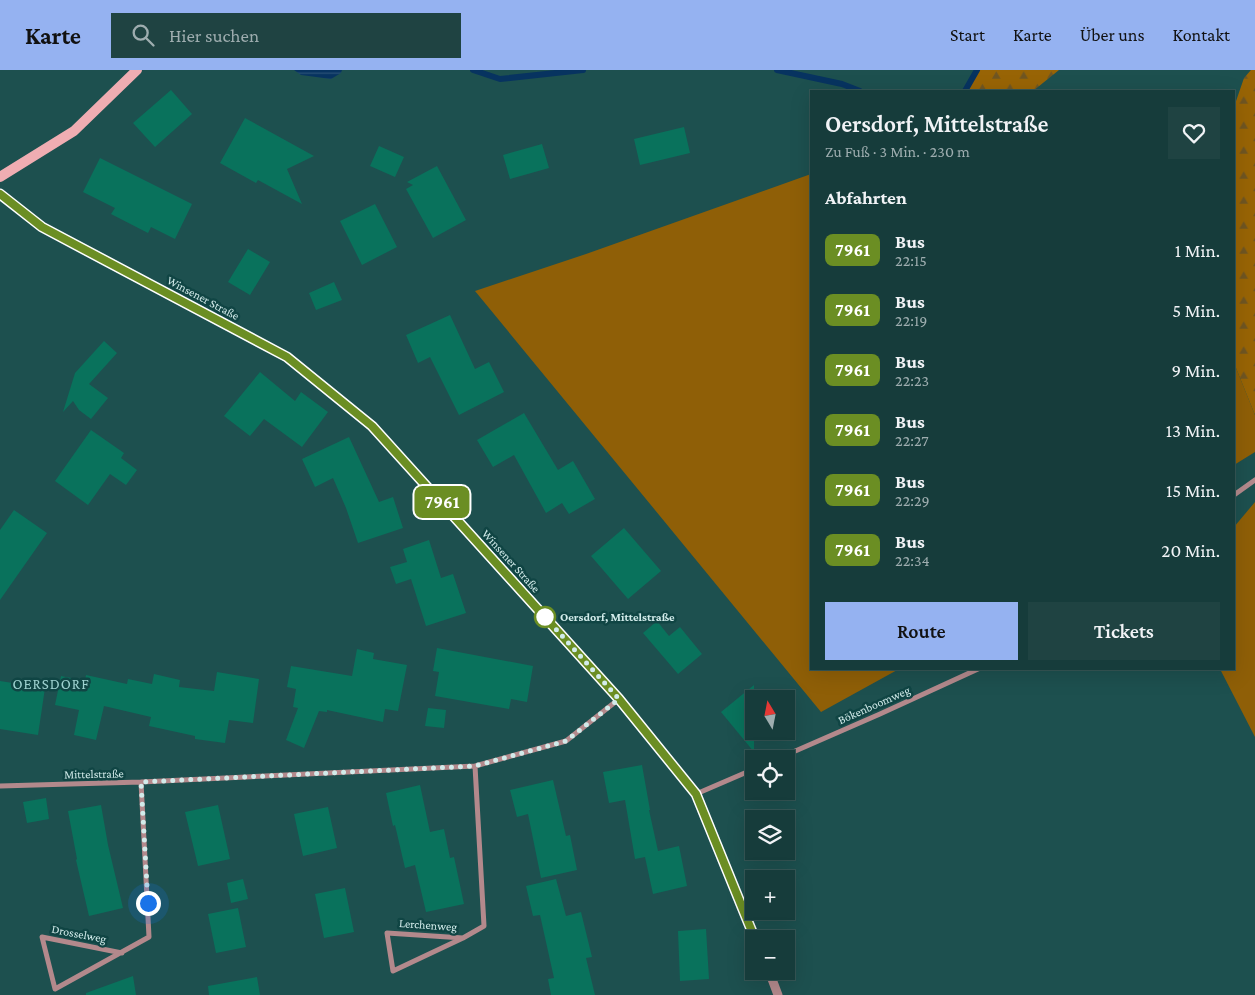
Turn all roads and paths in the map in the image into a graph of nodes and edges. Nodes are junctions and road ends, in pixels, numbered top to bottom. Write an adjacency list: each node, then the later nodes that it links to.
1 (137, 70): 2 (main road)
2 (0, 177)
3 (0, 194): 7 (street, Winsener Straße)
4 (1255, 480): 5 (street)
5 (1235, 494)
6 (976, 670): 8 (street, Bökenboomweg)
7 (619, 699): 9 (street, Mittelstraße); 13 (street, Winsener Straße)
8 (795, 751)
9 (475, 766): 11 (street, Mittelstraße); 15 (street, Lerchenweg)
10 (745, 773): 13 (street)
11 (141, 782): 12 (street, Mittelstraße); 16 (street, Drosselweg)
12 (0, 786)
13 (696, 794): 14 (street, Winsener Straße)
14 (751, 930)
15 (463, 938): 15 (street, Lerchenweg)
16 (122, 953): 16 (street, Drosselweg)
17 (772, 980): 18 (street)
18 (778, 995)

